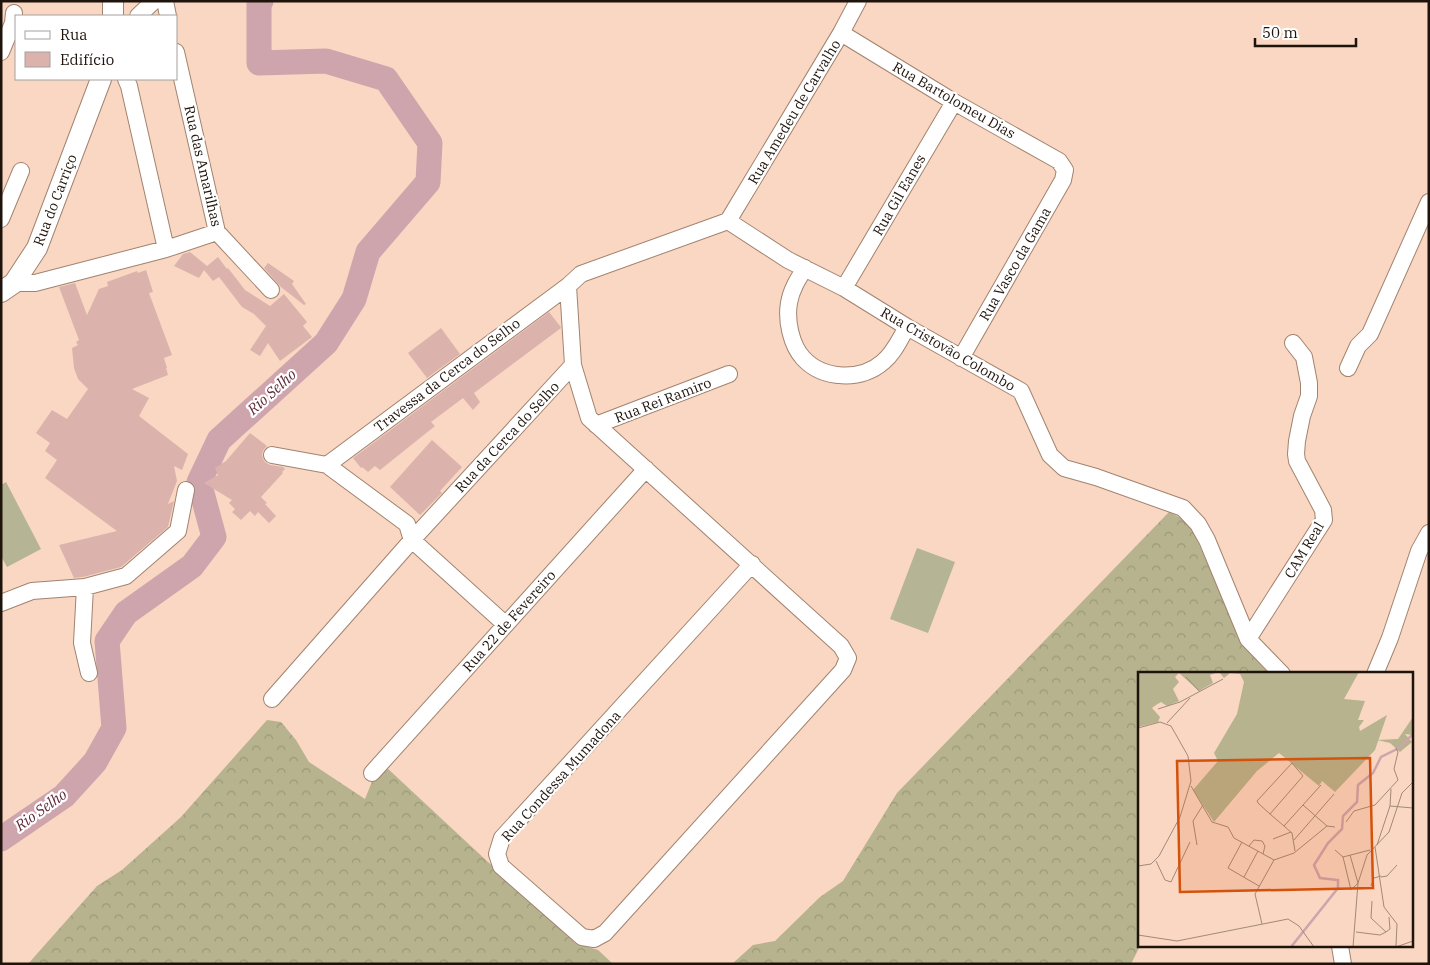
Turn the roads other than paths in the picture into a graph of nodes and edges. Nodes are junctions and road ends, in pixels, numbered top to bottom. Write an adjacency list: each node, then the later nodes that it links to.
1 (113, 1): 6 (street)
2 (154, 1): 7 (street)
3 (165, 1): 8 (street)
4 (858, 1): 9 (street, Rua Amedeu de Carvalho)
5 (14, 13): 10 (street)
6 (113, 15)
7 (139, 15)
8 (168, 15)
9 (841, 33): 14 (street, Rua Bartolomeu Dias); 19 (street, Rua Amedeu de Carvalho)
10 (1, 52)
11 (178, 61): 20 (street, Rua das Amarilhas)
12 (100, 80): 24 (street, Rua do Carriço)
13 (126, 80): 21 (street)
14 (954, 102): 15 (street, Rua Bartolomeu Dias); 25 (street, Rua Gil Eanes)
15 (1065, 170): 29 (street, Rua Vasco da Gama)
16 (20, 171): 18 (street)
17 (1429, 202): 31 (street)
18 (1, 219)
19 (728, 221): 22 (street, Rua Cristovão Colombo); 23 (street)
20 (217, 232): 21 (street, Rua do Carriço); 26 (street, Rua das Amarilhas)
21 (166, 249): 24 (street, Rua do Carriço)
22 (805, 268): 25 (street, Rua Cristovão Colombo); 27 (street)
23 (568, 286): 30 (street); 35 (street, Travessa da Cerca do Selho)
24 (8, 287)
25 (844, 288): 27 (street, Rua Cristovão Colombo)
26 (271, 290)
27 (907, 327): 29 (street, Rua Cristovão Colombo)
28 (1293, 343): 44 (street, CAM Real)
29 (961, 358): 44 (street, Rua Cristovão Colombo)
30 (573, 365): 33 (street); 39 (street, Rua da Cerca do Selho)
31 (1348, 368)
32 (729, 374): 33 (street, Rua Rei Ramiro)
33 (596, 425): 36 (street)
34 (272, 455): 35 (street)
35 (327, 465): 39 (street)
36 (646, 469): 40 (street); 43 (street, Rua 22 de Fevereiro)
37 (186, 490): 41 (street)
38 (1429, 534): 46 (street)
39 (412, 540): 43 (street); 48 (street, Rua da Cerca do Selho)
40 (752, 564): 40 (street, Rua Condessa Mumadona)
41 (85, 587): 42 (street); 47 (street)
42 (1, 603)
43 (505, 624): 49 (street, Rua 22 de Fevereiro)
44 (1248, 639): 45 (street, Rua Cristovão Colombo)
45 (1280, 672)
46 (1376, 672)
47 (89, 673)
48 (272, 699)
49 (372, 773)
50 (1340, 948): 51 (street)
51 (1343, 964)

